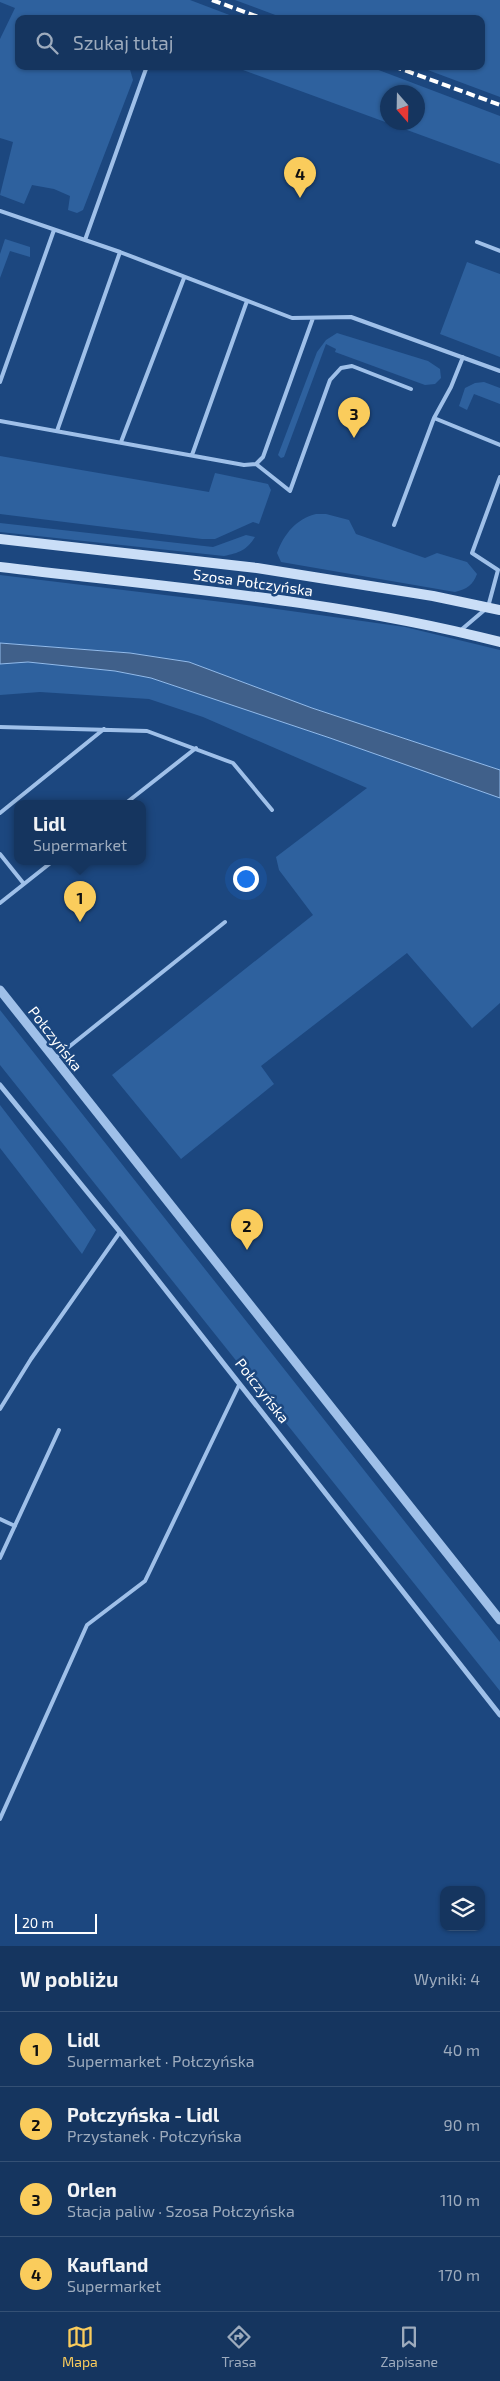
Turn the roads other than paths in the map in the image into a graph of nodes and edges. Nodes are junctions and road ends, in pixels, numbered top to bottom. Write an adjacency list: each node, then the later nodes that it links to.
1 (146, 70): 4 (lane)
2 (0, 211): 3 (lane)
3 (54, 230): 4 (lane); 13 (lane)
4 (85, 240): 7 (lane)
5 (477, 242): 6 (lane)
6 (500, 251)
7 (120, 252): 8 (lane); 17 (lane)
8 (184, 278): 9 (lane); 18 (lane)
9 (247, 301): 10 (lane); 20 (lane)
10 (313, 318): 11 (lane); 21 (lane)
11 (463, 357): 12 (lane); 15 (lane)
12 (500, 371)
13 (0, 382)
14 (411, 389): 21 (lane)
15 (434, 418): 19 (lane); 23 (lane)
16 (0, 420): 17 (lane)
17 (57, 431): 18 (lane)
18 (121, 442): 20 (lane)
19 (500, 445)
20 (192, 455): 21 (lane)
21 (256, 464)
22 (500, 477): 26 (lane)
23 (394, 525)
24 (0, 539): 27 (main road, Szosa Połczyńska)
25 (0, 567): 29 (main road, Szosa Połczyńska)
26 (499, 568): 27 (lane)
27 (488, 607): 28 (main road, Szosa Połczyńska); 29 (lane)
28 (500, 610)
29 (459, 632): 30 (main road, Szosa Połczyńska)
30 (500, 642)
31 (0, 727): 32 (lane)
32 (104, 730): 33 (lane); 34 (lane)
33 (196, 748): 35 (lane); 37 (lane)
34 (16, 800)
35 (130, 800)
36 (14, 802): 38 (lane)
37 (272, 810)
38 (0, 813)
39 (0, 854): 41 (lane)
40 (48, 865): 41 (lane)
41 (24, 884): 42 (lane)
42 (0, 902)
43 (225, 922): 45 (lane)
44 (0, 990): 45 (street, Połczyńska)
45 (53, 1059): 54 (street, Połczyńska)
46 (0, 1085): 47 (street, Połczyńska)
47 (120, 1232): 48 (street, Połczyńska); 49 (lane)
48 (239, 1385): 55 (street, Połczyńska); 56 (lane)
49 (0, 1409)
50 (59, 1430): 52 (lane)
51 (0, 1519): 52 (lane)
52 (15, 1526): 53 (lane)
53 (0, 1558)
54 (500, 1620)
55 (500, 1715)
56 (0, 1819)

